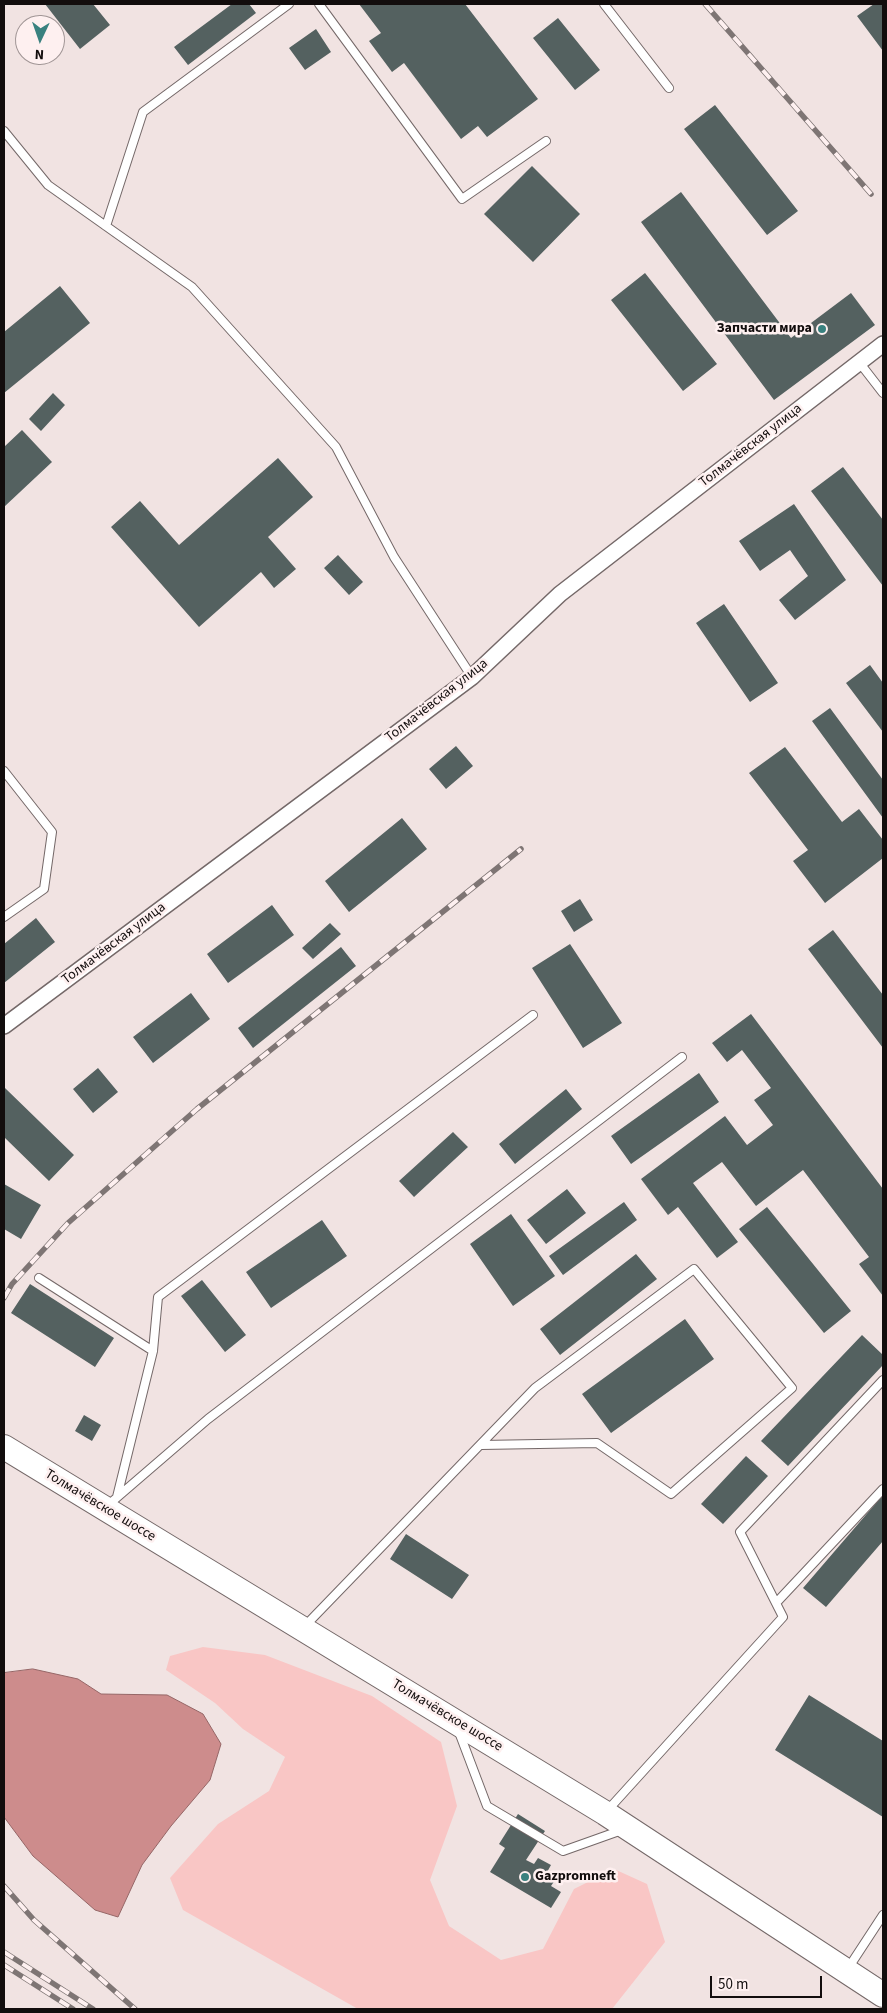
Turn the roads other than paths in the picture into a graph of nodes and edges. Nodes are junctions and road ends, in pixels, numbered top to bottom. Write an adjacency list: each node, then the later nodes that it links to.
1 (289, 4): 7 (lane)
2 (319, 4): 6 (lane)
3 (604, 4): 4 (lane)
4 (669, 88)
5 (4, 131): 7 (lane)
6 (546, 141)
7 (106, 226): 11 (lane)
8 (883, 344): 9 (street, Толмачёвская улица)
9 (859, 362): 10 (lane); 11 (street, Толмачёвская улица)
10 (883, 393)
11 (472, 677): 15 (street, Толмачёвская улица)
12 (4, 770): 13 (lane)
13 (4, 917)
14 (533, 1015): 18 (lane)
15 (4, 1026)
16 (682, 1057): 23 (lane)
17 (39, 1278): 18 (lane)
18 (153, 1351): 23 (lane)
19 (883, 1380): 24 (lane)
20 (481, 1445): 20 (lane); 25 (lane)
21 (4, 1447): 23 (main road, Толмачёвское шоссе)
22 (883, 1489): 24 (lane)
23 (110, 1503): 25 (main road, Толмачёвское шоссе)
24 (776, 1603): 27 (lane)
25 (303, 1629): 26 (main road, Толмачёвское шоссе)
26 (455, 1720): 27 (main road, Толмачёвское шоссе); 28 (lane)
27 (605, 1813): 28 (main road, Толмачёвское шоссе)
28 (627, 1829): 30 (main road, Толмачёвское шоссе)
29 (883, 1915): 30 (lane)
30 (847, 1970): 31 (main road, Толмачёвское шоссе)
31 (883, 1995)

